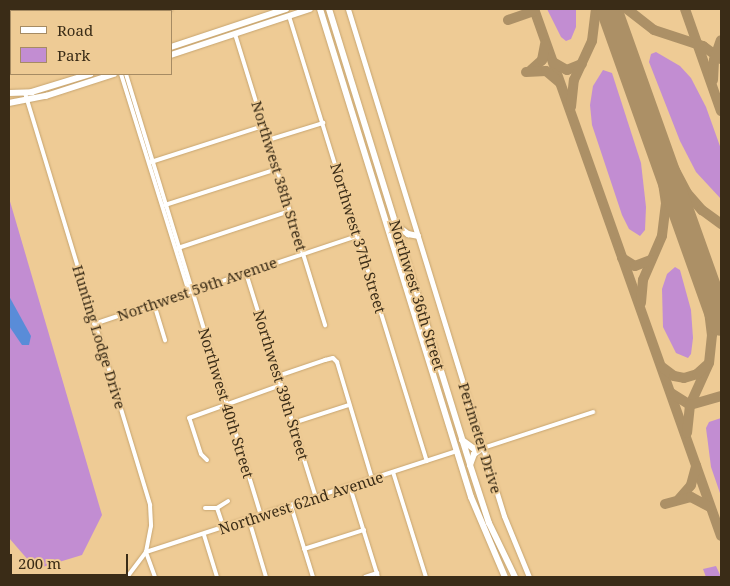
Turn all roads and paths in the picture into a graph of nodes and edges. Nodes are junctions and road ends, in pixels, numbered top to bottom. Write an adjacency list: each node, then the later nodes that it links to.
1 (282, 9): 7 (main road)
2 (310, 9): 6 (main road)
3 (320, 9): 20 (main road, Northwest 36th Street)
4 (329, 9): 19 (main road, Northwest 36th Street)
5 (348, 9): 33 (street, Perimeter Drive)
6 (289, 16): 8 (main road); 21 (street, Northwest 37th Street)
7 (232, 27): 8 (street, Northwest 38th Street); 9 (main road)
8 (235, 34): 10 (main road); 22 (street, Northwest 38th Street)
9 (172, 47)
10 (172, 54)
11 (87, 75): 16 (main road)
12 (111, 75): 17 (main road)
13 (121, 75): 25 (street, Northwest 40th Street)
14 (126, 75): 25 (street, Northwest 40th Street)
15 (9, 93): 16 (main road)
16 (25, 93): 17 (street, Hunting Lodge Drive)
17 (26, 100): 18 (main road); 41 (street, Hunting Lodge Drive)
18 (9, 103)
19 (358, 104): 20 (main road); 24 (main road, Northwest 36th Street)
20 (352, 113): 24 (main road); 27 (main road, Northwest 36th Street)
21 (323, 123): 23 (street); 32 (street, Northwest 37th Street)
22 (263, 126): 23 (street, Northwest 38th Street); 25 (street)
23 (268, 140): 26 (street, Northwest 38th Street)
24 (370, 143): 28 (main road, Northwest 36th Street)
25 (151, 162): 29 (street, Northwest 40th Street)
26 (277, 169): 29 (street); 30 (street, Northwest 38th Street)
27 (370, 172): 28 (main road); 34 (main road, Northwest 36th Street)
28 (382, 180): 31 (main road, Northwest 36th Street)
29 (164, 205): 35 (street, Northwest 40th Street)
30 (290, 211): 35 (street); 37 (street, Northwest 38th Street)
31 (397, 229): 33 (main road); 34 (main road); 36 (main road, Northwest 36th Street)
32 (357, 236): 37 (street, Northwest 59th Avenue); 56 (street, Northwest 37th Street)
33 (418, 236): 53 (street, Perimeter Drive)
34 (393, 244): 36 (main road); 44 (main road, Northwest 36th Street)
35 (178, 248): 39 (street, Northwest 40th Street)
36 (404, 252): 43 (main road, Northwest 36th Street)
37 (303, 254): 38 (street, Northwest 59th Avenue); 42 (street, Northwest 38th Street)
38 (246, 273): 39 (street, Northwest 59th Avenue); 46 (street, Northwest 39th Street)
39 (192, 291): 40 (street, Northwest 59th Avenue); 48 (street, Northwest 40th Street)
40 (154, 304): 41 (street, Northwest 59th Avenue); 45 (street)
41 (94, 324): 74 (street, Hunting Lodge Drive)
42 (325, 325)
43 (430, 335): 44 (main road); 52 (main road, Northwest 36th Street)
44 (421, 338): 54 (main road, Northwest 36th Street)
45 (165, 340)
46 (278, 376): 47 (street, Northwest 39th Street); 49 (street)
47 (281, 385): 48 (street); 51 (street, Northwest 39th Street)
48 (226, 405): 55 (street); 66 (street, Northwest 40th Street)
49 (349, 405): 51 (street); 59 (street)
50 (593, 412): 53 (street)
51 (293, 423): 61 (street, Northwest 39th Street)
52 (462, 439): 53 (main road); 57 (main road, Northwest 36th Street)
53 (483, 448): 57 (main road); 85 (street, Perimeter Drive)
54 (456, 451): 56 (street, Northwest 62nd Avenue); 72 (main road, Northwest 36th Street)
55 (207, 460)
56 (427, 461): 58 (street, Northwest 62nd Avenue)
57 (470, 465): 71 (main road, Northwest 36th Street)
58 (394, 472): 59 (street, Northwest 62nd Avenue); 82 (street)
59 (372, 479): 60 (street, Northwest 62nd Avenue)
60 (350, 487): 61 (street, Northwest 62nd Avenue); 69 (street)
61 (316, 498): 63 (street, Northwest 62nd Avenue)
62 (228, 500): 65 (street)
63 (291, 506): 66 (street, Northwest 62nd Avenue); 73 (street)
64 (205, 508): 65 (street)
65 (217, 508): 68 (street)
66 (261, 516): 67 (street, Northwest 62nd Avenue)
67 (249, 520): 68 (street, Northwest 62nd Avenue); 79 (street)
68 (224, 528): 70 (street, Northwest 62nd Avenue)
69 (364, 530): 73 (street); 75 (street)
70 (204, 535): 74 (street, Northwest 62nd Avenue); 78 (street)
71 (495, 538): 72 (main road); 84 (main road, Northwest 36th Street)
72 (487, 541): 83 (main road, Northwest 36th Street)
73 (304, 550): 80 (street)
74 (146, 552): 76 (street, Hunting Lodge Drive); 77 (street)
75 (377, 575): 81 (street)
76 (128, 577)
77 (156, 577)
78 (217, 577)
79 (266, 577)
80 (313, 577)
81 (365, 577)
82 (426, 577)
83 (505, 577)
84 (514, 577)
85 (529, 577)

